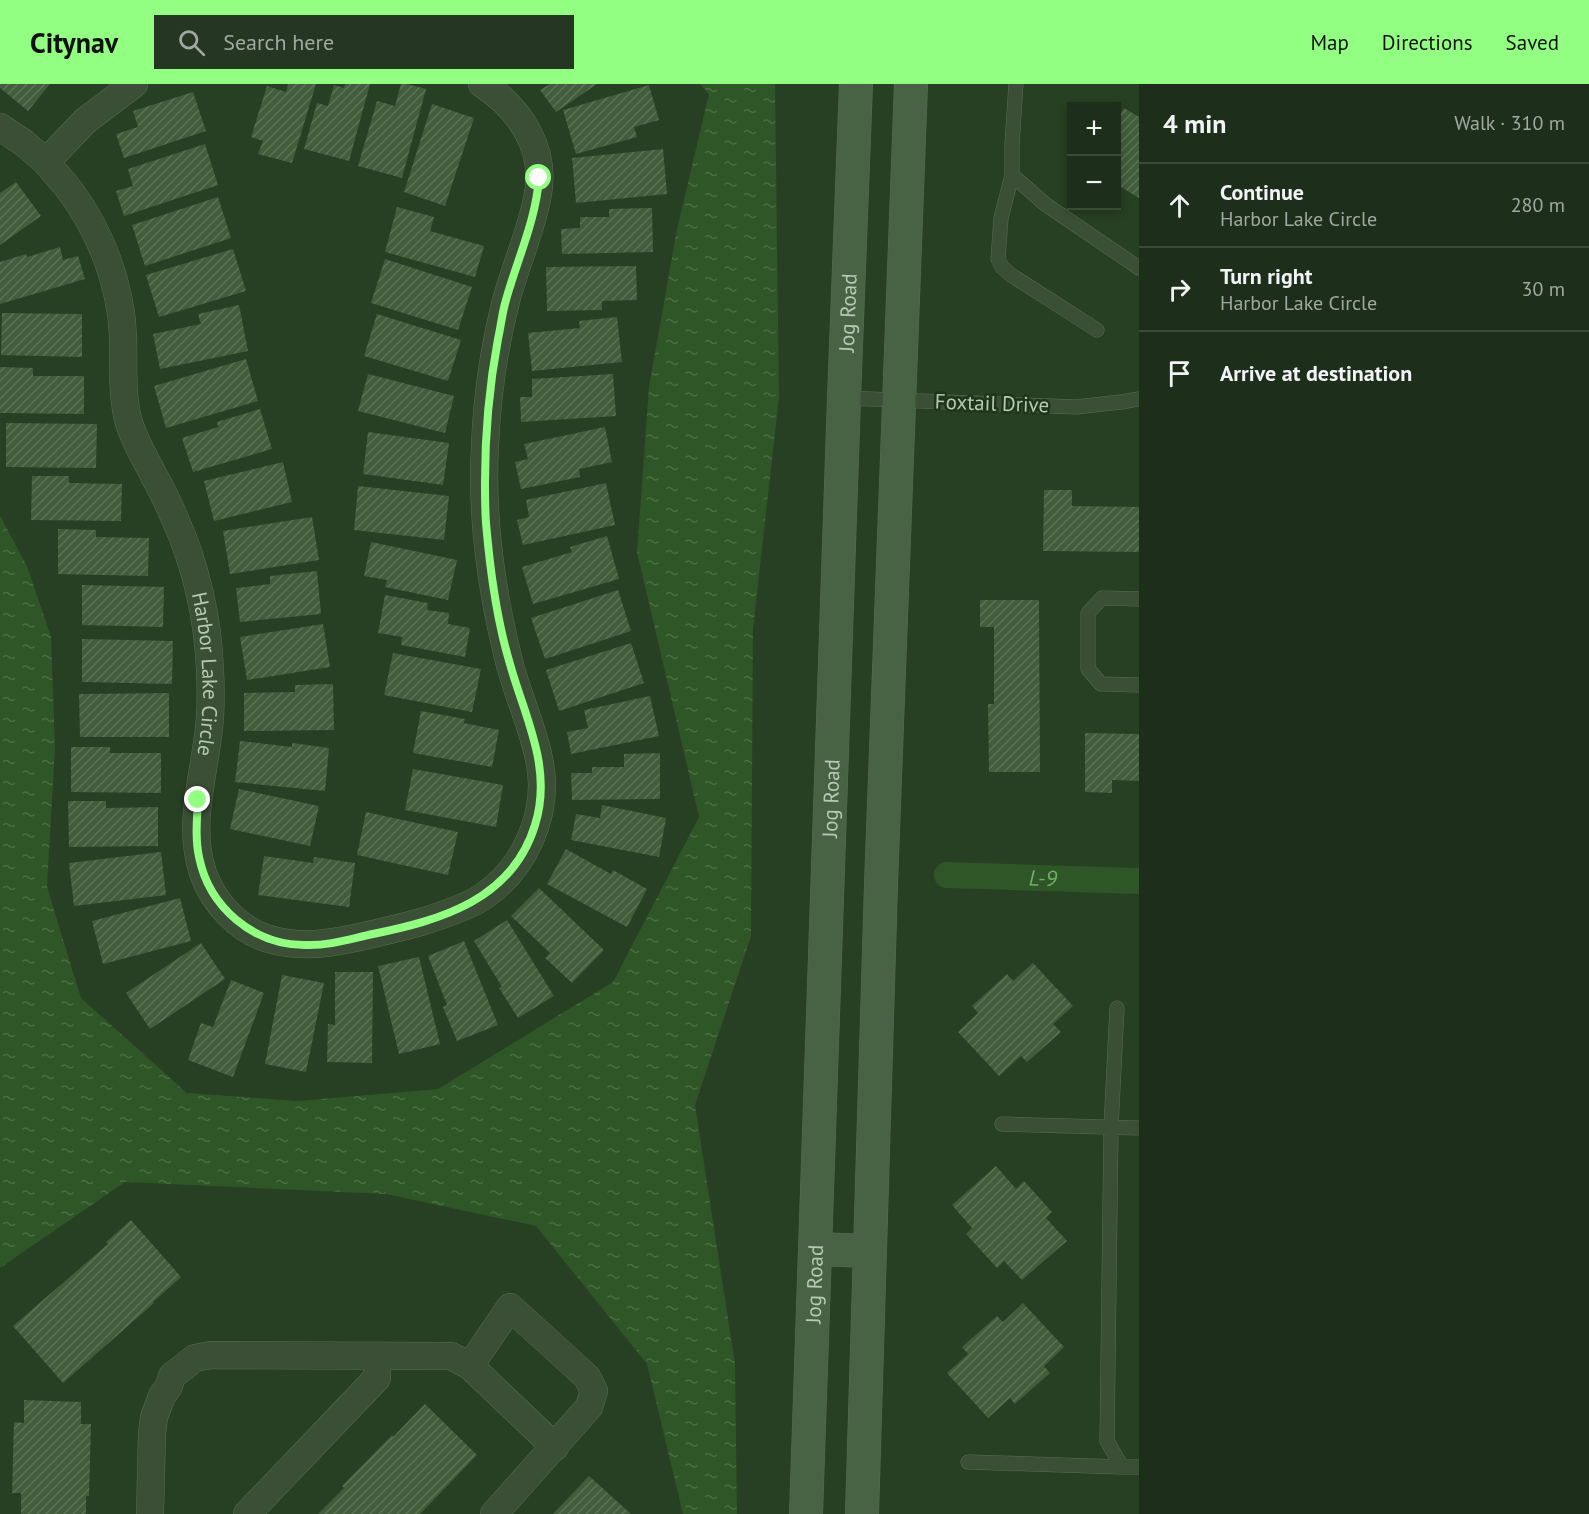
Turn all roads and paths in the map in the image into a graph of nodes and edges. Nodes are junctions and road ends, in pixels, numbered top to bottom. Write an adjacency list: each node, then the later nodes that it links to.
1 (134, 84): 7 (street)
2 (482, 84): 7 (street, Harbor Lake Circle)
3 (856, 84): 11 (main road, Jog Road)
4 (911, 84): 13 (main road)
5 (1016, 84): 8 (lane)
6 (0, 127): 7 (street, Harbor Lake Circle)
7 (46, 162)
8 (1012, 175): 9 (lane); 10 (lane)
9 (1139, 268)
10 (1097, 330)
11 (844, 398): 13 (lane, Foxtail Drive); 20 (main road, Jog Road)
12 (1139, 399): 13 (lane, Foxtail Drive)
13 (898, 400): 21 (main road)
14 (1139, 599): 15 (lane)
15 (1139, 685)
16 (1117, 1008): 18 (lane)
17 (1002, 1124): 18 (lane)
18 (1111, 1128): 19 (lane); 26 (lane)
19 (1139, 1128)
20 (815, 1249): 21 (main road); 31 (main road, Jog Road)
21 (869, 1251): 32 (main road)
22 (377, 1356): 23 (street); 28 (street); 29 (street)
23 (470, 1366): 24 (street); 24 (street)
24 (555, 1447): 30 (street)
25 (968, 1462): 26 (lane)
26 (1122, 1467): 27 (lane)
27 (1139, 1467)
28 (150, 1514)
29 (247, 1514)
30 (494, 1514)
31 (806, 1514)
32 (862, 1514)

